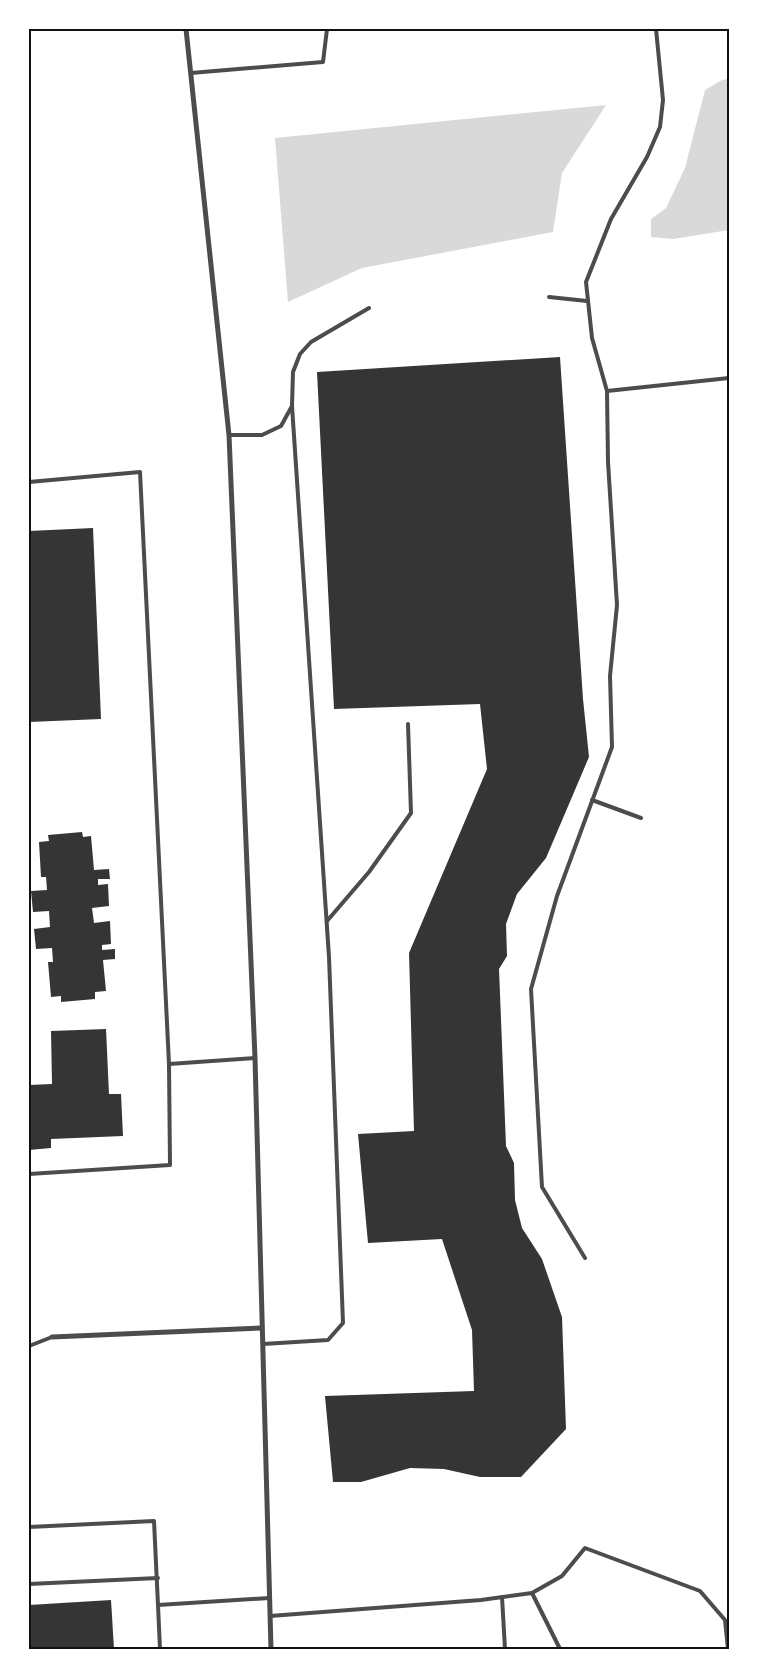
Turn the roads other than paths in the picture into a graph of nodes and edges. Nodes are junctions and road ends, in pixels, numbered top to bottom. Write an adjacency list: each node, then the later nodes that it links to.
1 (186, 29): 4 (street)
2 (327, 29): 4 (lane)
3 (656, 29): 6 (lane)
4 (191, 73): 11 (street)
5 (549, 297): 6 (lane)
6 (587, 301): 9 (lane)
7 (369, 308): 10 (lane)
8 (729, 378): 9 (lane)
9 (607, 391): 14 (lane)
10 (292, 406): 11 (lane); 16 (lane)
11 (228, 436): 17 (street)
12 (29, 482): 18 (lane)
13 (408, 724): 16 (lane)
14 (592, 800): 15 (lane); 20 (lane)
15 (641, 818)
16 (327, 921): 23 (lane)
17 (255, 1058): 18 (lane); 21 (street)
18 (169, 1064): 19 (lane)
19 (29, 1174)
20 (585, 1258)
21 (262, 1328): 22 (street); 23 (street)
22 (52, 1337): 24 (lane)
23 (263, 1344): 30 (street)
24 (29, 1346)
25 (29, 1527): 26 (lane)
26 (158, 1578): 27 (lane); 31 (lane)
27 (29, 1584)
28 (532, 1592): 29 (lane); 36 (lane); 37 (lane)
29 (502, 1597): 32 (lane); 35 (lane)
30 (269, 1598): 31 (lane); 32 (street)
31 (158, 1605): 33 (lane)
32 (270, 1616): 34 (street)
33 (160, 1649)
34 (271, 1649)
35 (505, 1649)
36 (560, 1649)
37 (728, 1649)

